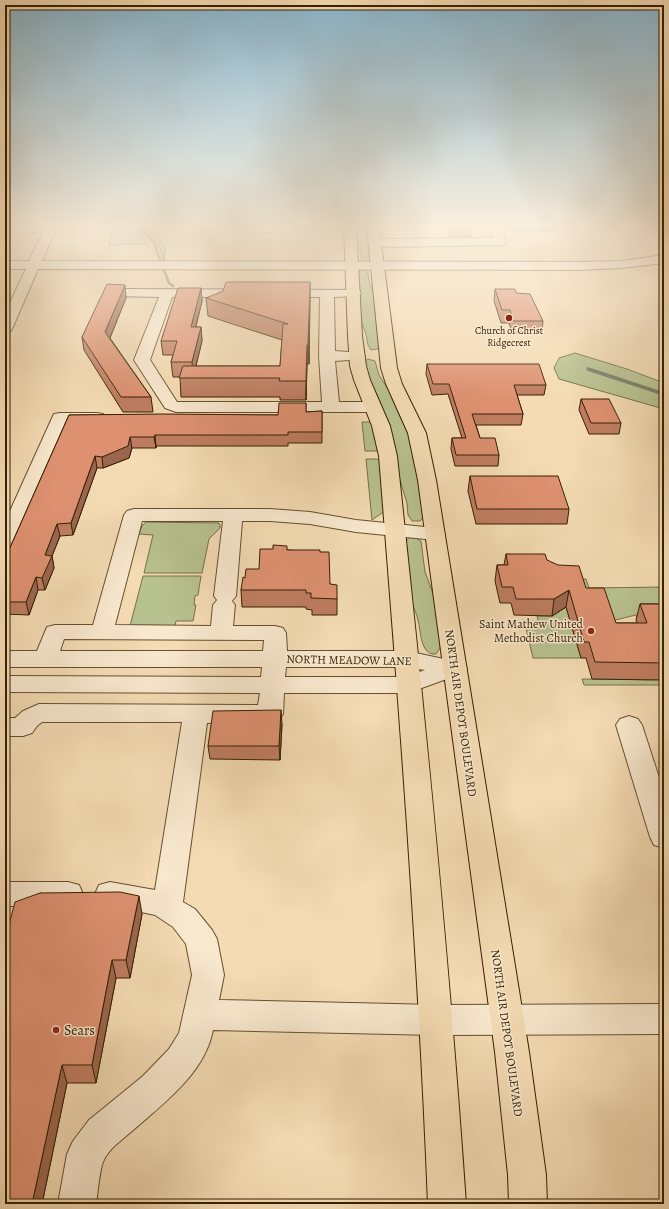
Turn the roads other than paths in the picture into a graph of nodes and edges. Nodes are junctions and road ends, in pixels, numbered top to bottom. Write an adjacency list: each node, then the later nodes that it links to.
1 (24, 283): 8 (street)
2 (353, 283): 7 (main road)
3 (379, 283): 12 (main road, NORTH AIR DEPOT BOULEVARD)
4 (119, 293): 5 (street)
5 (167, 293): 6 (street); 13 (street)
6 (327, 293): 7 (street); 10 (street)
7 (354, 293): 11 (main road)
8 (9, 310): 9 (street)
9 (5, 329)
10 (327, 356): 11 (street); 13 (street)
11 (357, 356): 12 (main road); 14 (main road)
12 (386, 356): 19 (main road, NORTH AIR DEPOT BOULEVARD)
13 (331, 407): 14 (street)
14 (376, 413): 16 (street); 18 (main road)
15 (116, 418): 20 (street)
16 (163, 418)
17 (233, 515): 18 (street); 21 (street); 23 (street)
18 (395, 530): 19 (street); 28 (main road)
19 (435, 534): 29 (main road, NORTH AIR DEPOT BOULEVARD)
20 (5, 546)
21 (102, 632): 22 (street); 25 (street)
22 (188, 633): 23 (street); 26 (street)
23 (221, 633): 27 (street)
24 (5, 659): 25 (street, NORTH MEADOW LANE)
25 (41, 659): 26 (street, NORTH MEADOW LANE); 30 (street)
26 (185, 659): 27 (street, NORTH MEADOW LANE); 33 (street)
27 (275, 659): 28 (street, NORTH MEADOW LANE); 34 (street)
28 (406, 659): 29 (street, NORTH MEADOW LANE); 35 (main road)
29 (455, 668): 35 (street, NORTH MEADOW LANE); 46 (main road, NORTH AIR DEPOT BOULEVARD)
30 (5, 673)
31 (5, 684): 32 (street, NORTH MEADOW LANE)
32 (31, 684): 33 (street, NORTH MEADOW LANE); 36 (street)
33 (182, 684): 34 (street, NORTH MEADOW LANE)
34 (272, 684): 35 (street, NORTH MEADOW LANE); 37 (street)
35 (408, 684): 45 (main road)
36 (5, 700)
37 (196, 714): 39 (street); 42 (street)
38 (628, 725): 40 (street)
39 (5, 727)
40 (664, 837)
41 (5, 894): 42 (street)
42 (168, 908): 43 (street)
43 (200, 1015): 45 (street); 47 (street)
44 (664, 1019): 46 (street)
45 (438, 1020): 46 (street); 48 (main road)
46 (506, 1020): 49 (main road, NORTH AIR DEPOT BOULEVARD)
47 (77, 1204)
48 (447, 1204)
49 (528, 1204)

